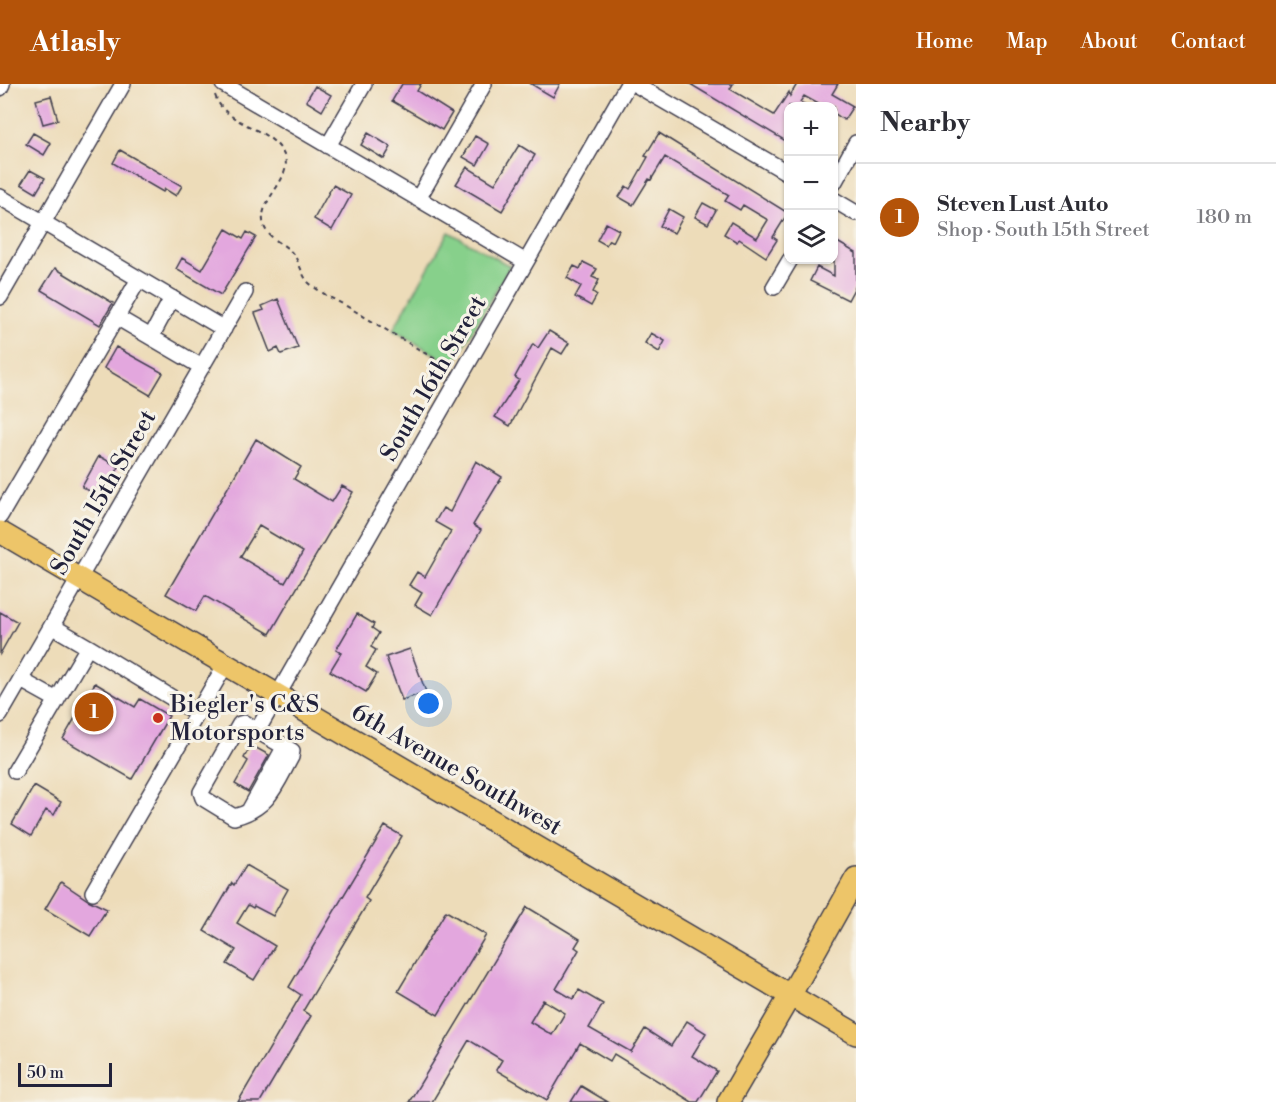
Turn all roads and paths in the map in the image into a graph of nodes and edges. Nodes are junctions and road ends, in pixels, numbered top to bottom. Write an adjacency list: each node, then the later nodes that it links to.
1 (123, 84): 15 (street)
2 (364, 84): 8 (street)
3 (484, 84): 12 (street)
4 (628, 84): 16 (street, South 16th Street)
5 (634, 84): 9 (street)
6 (219, 88): 8 (street); 27 (path)
7 (856, 143): 10 (street)
8 (328, 146): 12 (street)
9 (784, 171)
10 (838, 176)
11 (0, 196): 15 (street)
12 (418, 199): 16 (street)
13 (838, 202): 14 (street)
14 (856, 213)
15 (43, 222): 18 (street); 21 (street)
16 (526, 262): 27 (street, South 16th Street)
17 (788, 264): 19 (street)
18 (139, 279): 22 (street); 28 (street)
19 (774, 286)
20 (245, 292): 24 (street, South 15th Street)
21 (0, 297)
22 (172, 298): 24 (street); 25 (street)
23 (125, 322): 25 (street)
24 (224, 329): 26 (street, South 15th Street)
25 (151, 337): 26 (street)
26 (202, 367): 30 (street, South 15th Street)
27 (461, 374): 35 (street, South 16th Street)
28 (0, 516)
29 (0, 532): 30 (highway, 6th Avenue Southwest)
30 (79, 578): 31 (street, South 15th Street); 33 (highway, 6th Avenue Southwest)
31 (52, 626): 32 (street); 34 (street, South 15th Street)
32 (88, 647): 36 (street); 37 (street)
33 (226, 664): 35 (highway, 6th Avenue Southwest); 37 (street)
34 (21, 680): 36 (street); 38 (street, South 15th Street)
35 (278, 695): 39 (street, South 16th Street); 43 (highway, 6th Avenue Southwest)
36 (57, 700): 40 (street)
37 (197, 713): 42 (street)
38 (0, 715)
39 (257, 731): 39 (street)
40 (15, 771)
41 (856, 878): 43 (highway)
42 (93, 892)
43 (791, 994): 44 (highway, 6th Avenue Southwest); 45 (highway)
44 (856, 1034)
45 (728, 1102)

